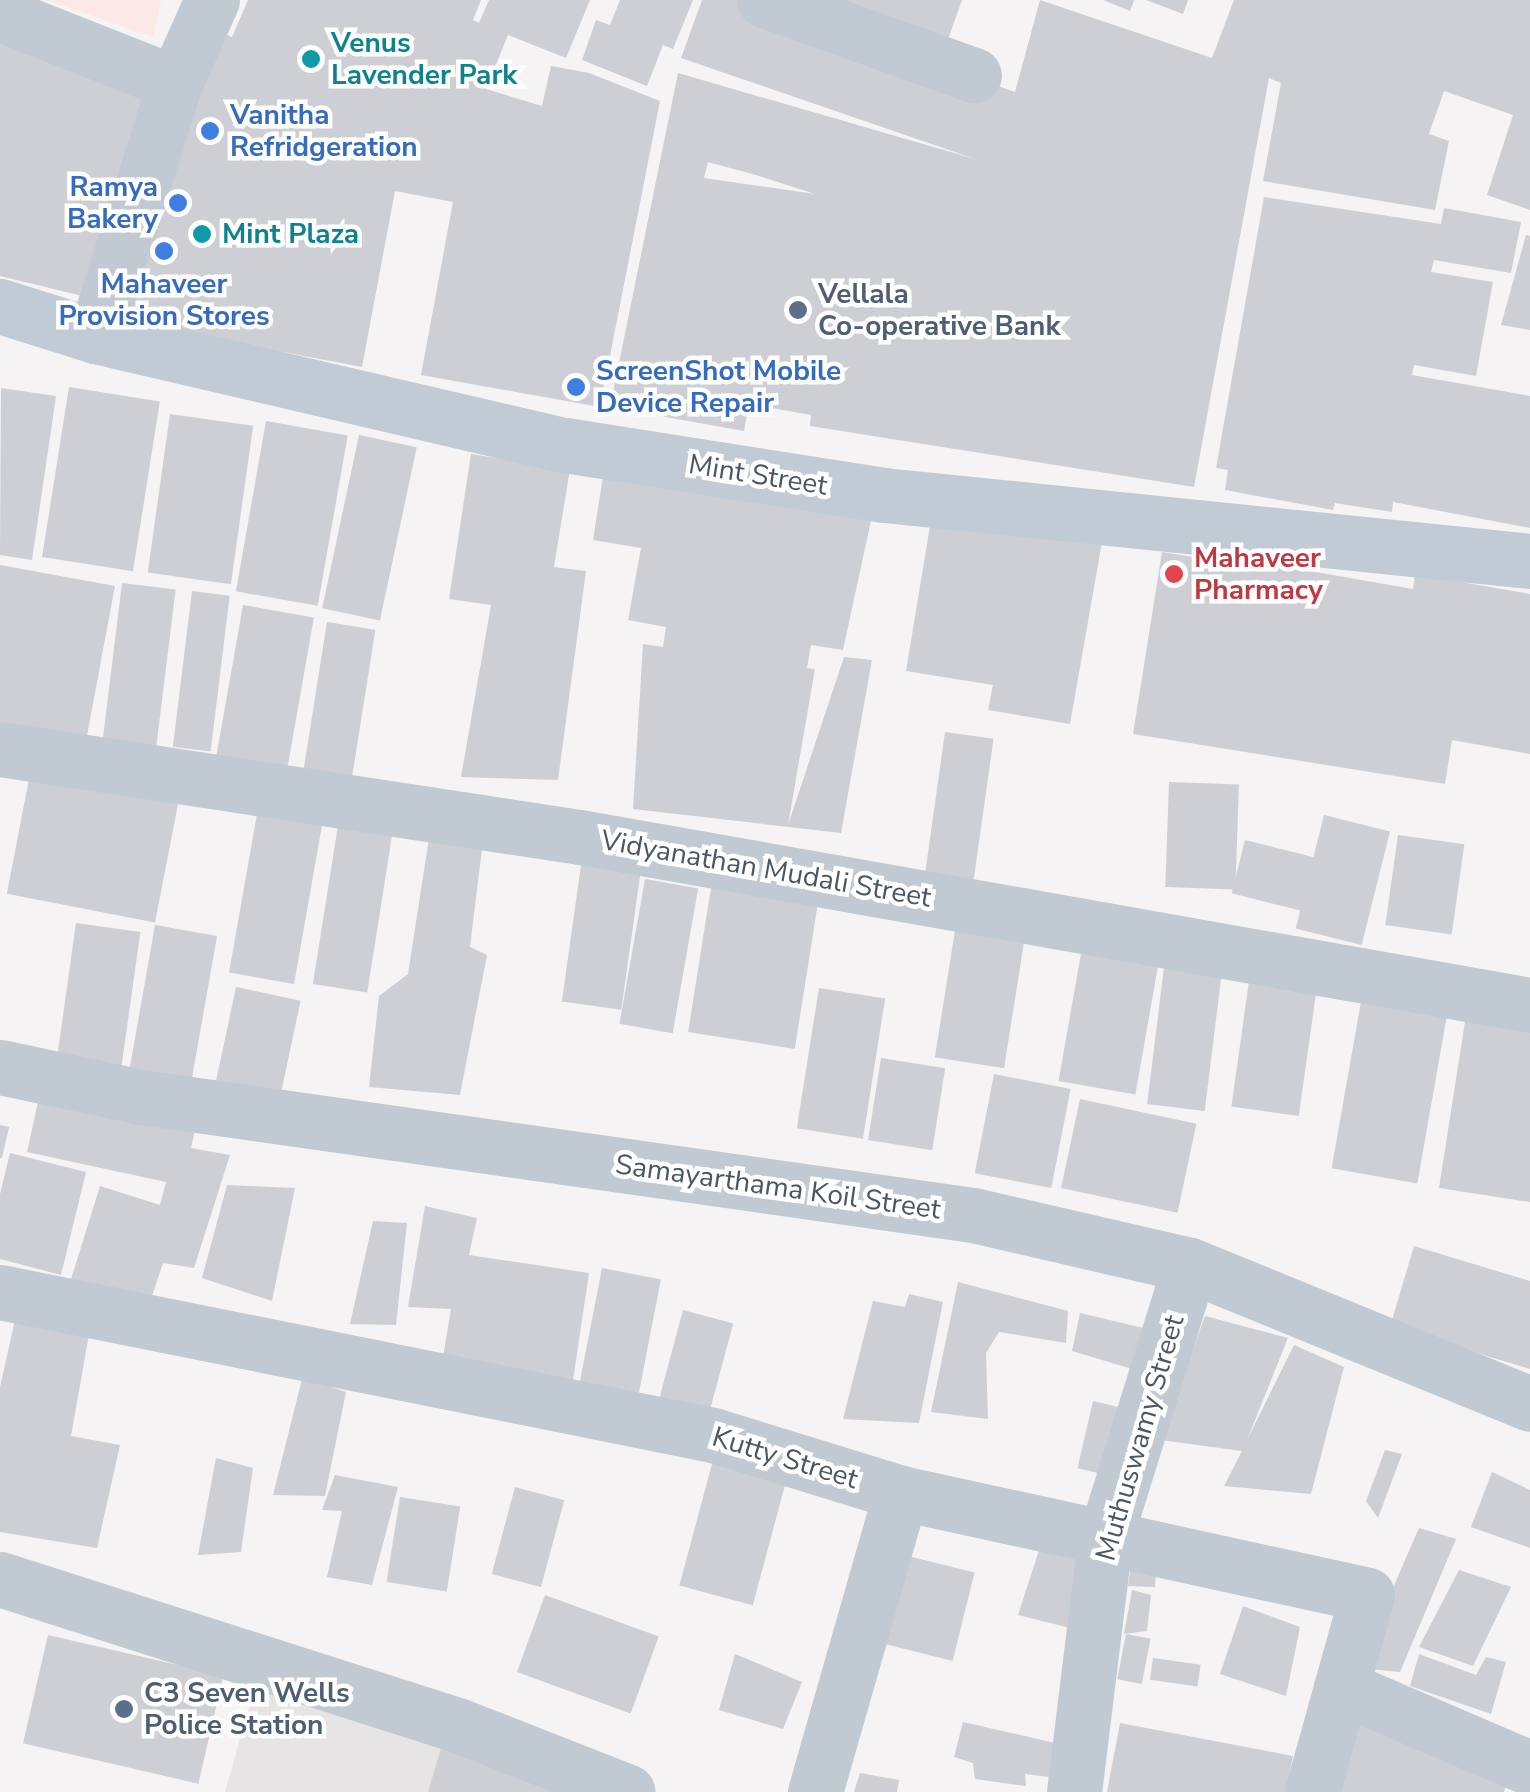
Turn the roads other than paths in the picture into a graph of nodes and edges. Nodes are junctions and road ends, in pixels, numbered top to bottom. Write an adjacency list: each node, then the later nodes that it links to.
1 (212, 0): 5 (street)
2 (764, 0): 4 (street)
3 (0, 14): 5 (street)
4 (974, 76)
5 (176, 82): 7 (street)
6 (0, 306): 7 (street, Mint Street)
7 (96, 336): 8 (street, Mint Street)
8 (1530, 561)
9 (0, 748): 10 (street, Vidyanathan Mudali Street)
10 (1530, 1005)
11 (0, 1068): 12 (street, Samayarthama Koil Street)
12 (1190, 1265): 14 (street, Samayarthama Koil Street); 16 (street, Muthuswamy Street)
13 (0, 1292): 15 (street, Kutty Street)
14 (1530, 1404)
15 (901, 1493): 16 (street, Kutty Street); 21 (street)
16 (1106, 1538): 18 (street, Kutty Street); 22 (street, Muthuswamy Street)
17 (0, 1578): 20 (street)
18 (1342, 1687): 19 (street); 23 (street, Kutty Street)
19 (1530, 1768)
20 (628, 1792)
21 (815, 1792)
22 (1074, 1792)
23 (1312, 1792)

